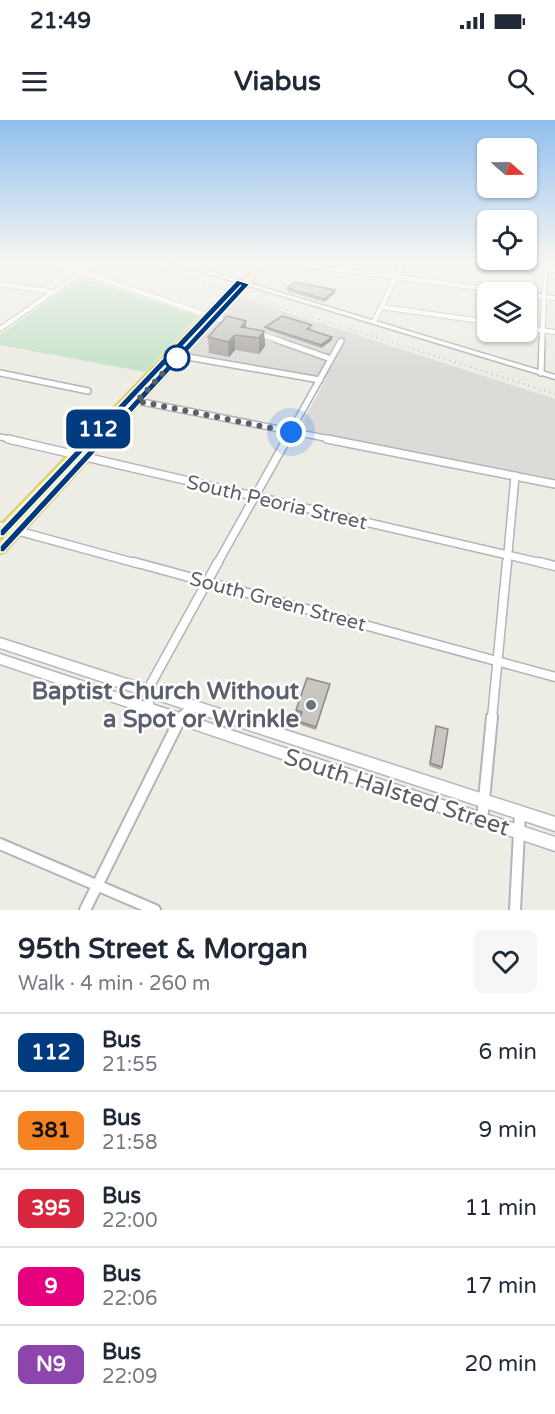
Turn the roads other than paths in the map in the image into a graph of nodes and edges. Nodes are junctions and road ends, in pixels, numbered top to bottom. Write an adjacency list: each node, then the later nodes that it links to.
1 (544, 297): 16 (street)
2 (44, 298): 12 (street)
3 (155, 298): 8 (street)
4 (229, 298): 8 (main road)
5 (293, 298): 10 (main road)
6 (386, 298): 7 (street)
7 (382, 307): 9 (street); 10 (street)
8 (211, 317): 13 (street); 20 (main road)
9 (477, 320)
10 (374, 322): 23 (main road)
11 (0, 323): 12 (street)
12 (6, 324): 14 (street)
13 (242, 328)
14 (0, 329)
15 (537, 329): 16 (street)
16 (543, 330): 18 (street); 23 (street)
17 (252, 331): 21 (street)
18 (555, 332)
19 (341, 341): 21 (street)
20 (175, 354): 25 (street); 27 (main road); 30 (main road)
21 (331, 359): 25 (street)
22 (0, 373): 26 (street)
23 (541, 373): 24 (main road)
24 (555, 377)
25 (320, 380): 28 (street)
26 (88, 391)
27 (137, 401): 28 (street); 31 (main road)
28 (291, 432): 32 (street); 34 (street)
29 (0, 437): 30 (street, South Peoria Street)
30 (74, 454): 31 (street, South Peoria Street); 35 (main road)
31 (85, 457): 34 (street, South Peoria Street); 36 (main road)
32 (515, 476): 33 (street); 38 (street)
33 (555, 484)
34 (255, 497): 38 (street, South Peoria Street); 40 (street)
35 (2, 528): 36 (street, South Green Street)
36 (17, 530): 37 (main road); 40 (street, South Green Street)
37 (0, 549)
38 (507, 555): 39 (street, South Peoria Street); 43 (street)
39 (555, 566)
40 (207, 582): 43 (street, South Green Street); 45 (street)
41 (0, 643): 45 (main road, South Halsted Street)
42 (0, 659): 47 (main road, South Halsted Street)
43 (497, 661): 44 (street, South Green Street); 49 (street)
44 (555, 677)
45 (147, 691): 46 (main road, South Halsted Street); 47 (street)
46 (192, 706): 48 (street); 49 (main road, South Halsted Street)
47 (150, 710): 48 (main road, South Halsted Street)
48 (179, 719): 51 (main road, South Halsted Street); 56 (street)
49 (484, 801): 50 (main road, South Halsted Street); 51 (street)
50 (520, 813): 52 (main road, South Halsted Street); 53 (street)
51 (482, 820): 53 (main road, South Halsted Street)
52 (555, 824)
53 (519, 832): 55 (main road, South Halsted Street); 59 (street)
54 (0, 844): 56 (street)
55 (555, 844)
56 (97, 885): 57 (street); 58 (street)
57 (85, 910)
58 (155, 910)
59 (515, 910)

